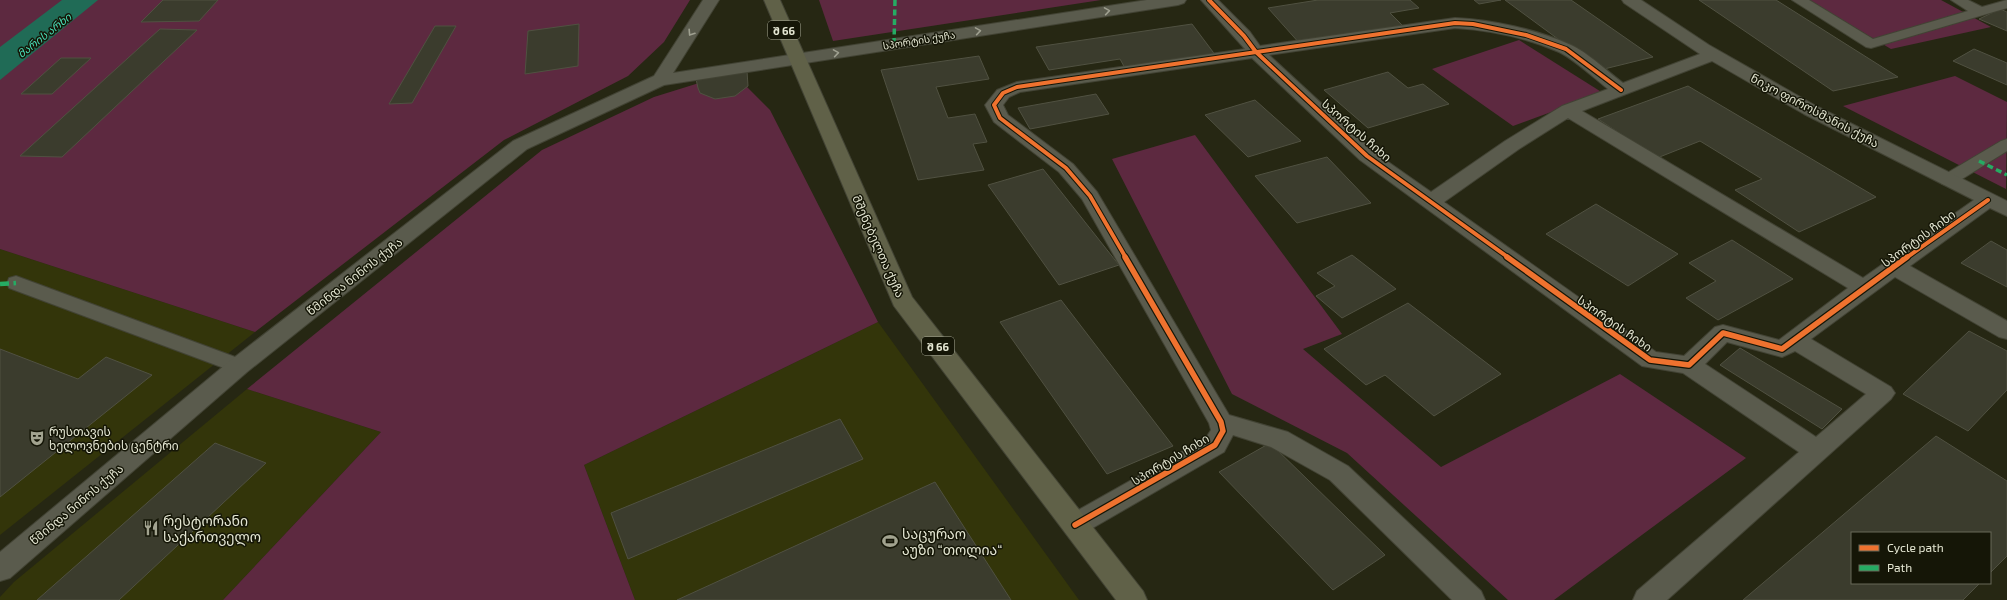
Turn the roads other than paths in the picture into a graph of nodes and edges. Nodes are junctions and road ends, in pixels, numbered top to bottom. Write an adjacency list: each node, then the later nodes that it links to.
1 (711, 0): 13 (street, one-way to 13)
2 (772, 0): 12 (main road, მშენებელთა ქუჩა / შ 66)
3 (1178, 0): 12 (street, სპორტის ქუჩა, one-way to 3)
4 (1209, 0): 10 (street, სპორტის ჩიხი)
5 (1630, 0): 11 (street, ნიკო ფიროსმანის ქუჩა)
6 (1799, 0): 9 (lane)
7 (1958, 0): 9 (lane)
8 (2007, 4): 9 (lane)
9 (1981, 12)
10 (1256, 52): 14 (street); 19 (street, სპორტის ჩიხი); 28 (street)
11 (1713, 55): 14 (street); 17 (street, ნიკო ფიროსმანის ქუჩა)
12 (797, 59): 13 (street, სპორტის ქუჩა); 30 (main road, მშენებელთა ქუჩა / შ 66)
13 (660, 80): 27 (street, წმინდა ნინოს ქუჩა)
14 (1621, 90): 15 (street)
15 (1568, 110): 19 (street); 23 (street)
16 (2007, 144): 17 (lane)
17 (1948, 180): 18 (street, ნიკო ფიროსმანის ქუჩა)
18 (1988, 200): 20 (street, ნიკო ფიროსმანის ქუჩა); 21 (street, სპორტის ჩიხი)
19 (1430, 202): 26 (street, სპორტის ჩიხი)
20 (2007, 209)
21 (1895, 267): 23 (street, სპორტის ჩიხი); 24 (street, სპორტის ჩიხი)
22 (16, 283): 27 (lane)
23 (1864, 288): 25 (street, სპორტის ჩიხი)
24 (2007, 331)
25 (1795, 340): 26 (street, სპორტის ჩიხი); 29 (street)
26 (1689, 365): 29 (street, სპორტის ჩიხი)
27 (239, 366): 31 (street, წმინდა ნინოს ქუჩა)
28 (1221, 422): 30 (street, სპორტის ჩიხი); 34 (street)
29 (1817, 451): 32 (street)
30 (1075, 525): 33 (main road, მშენებელთა ქუჩა / შ 66)
31 (0, 569)
32 (1658, 597)
33 (1133, 600)
34 (1471, 600)

